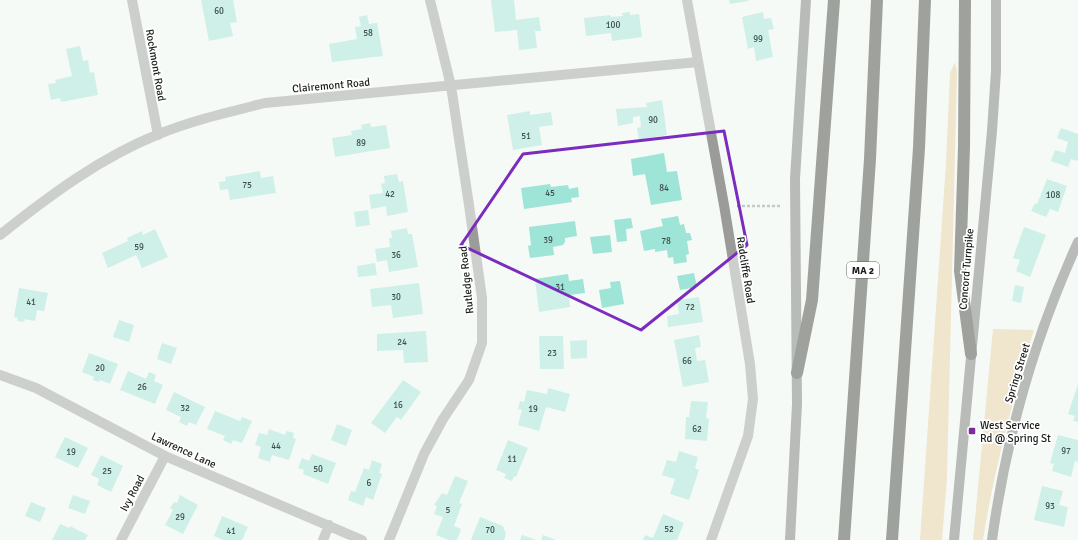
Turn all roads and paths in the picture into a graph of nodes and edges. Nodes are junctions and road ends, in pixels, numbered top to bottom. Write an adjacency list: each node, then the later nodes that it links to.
1 (132, 0): 12 (street, Rockmont Road)
2 (430, 0): 11 (street, Rutledge Road)
3 (687, 0): 10 (street, Radcliffe Road)
4 (806, 0): 18 (main road)
5 (834, 0): 18 (highway)
6 (877, 0): 28 (highway, MA 2)
7 (925, 0): 29 (highway)
8 (965, 0): 17 (highway)
9 (996, 0): 17 (main road, Concord Turnpike)
10 (698, 62): 11 (street, Clairemont Road); 26 (street, Radcliffe Road)
11 (451, 86): 12 (street, Clairemont Road); 25 (street, Rutledge Road)
12 (158, 134): 15 (street, Clairemont Road)
13 (746, 206): 14 (path)
14 (775, 206)
15 (0, 235)
16 (1078, 242): 31 (main road, Spring Street)
17 (971, 354): 30 (main road, Concord Turnpike)
18 (797, 373): 27 (main road)
19 (0, 374): 20 (street, Lawrence Lane)
20 (165, 456): 21 (street, Lawrence Lane); 22 (street, Ivy Road)
21 (329, 525): 23 (street); 24 (street, Lawrence Lane)
22 (121, 540)
23 (323, 540)
24 (362, 540)
25 (389, 540)
26 (710, 540)
27 (790, 540)
28 (844, 540)
29 (892, 540)
30 (954, 540)
31 (992, 540)

